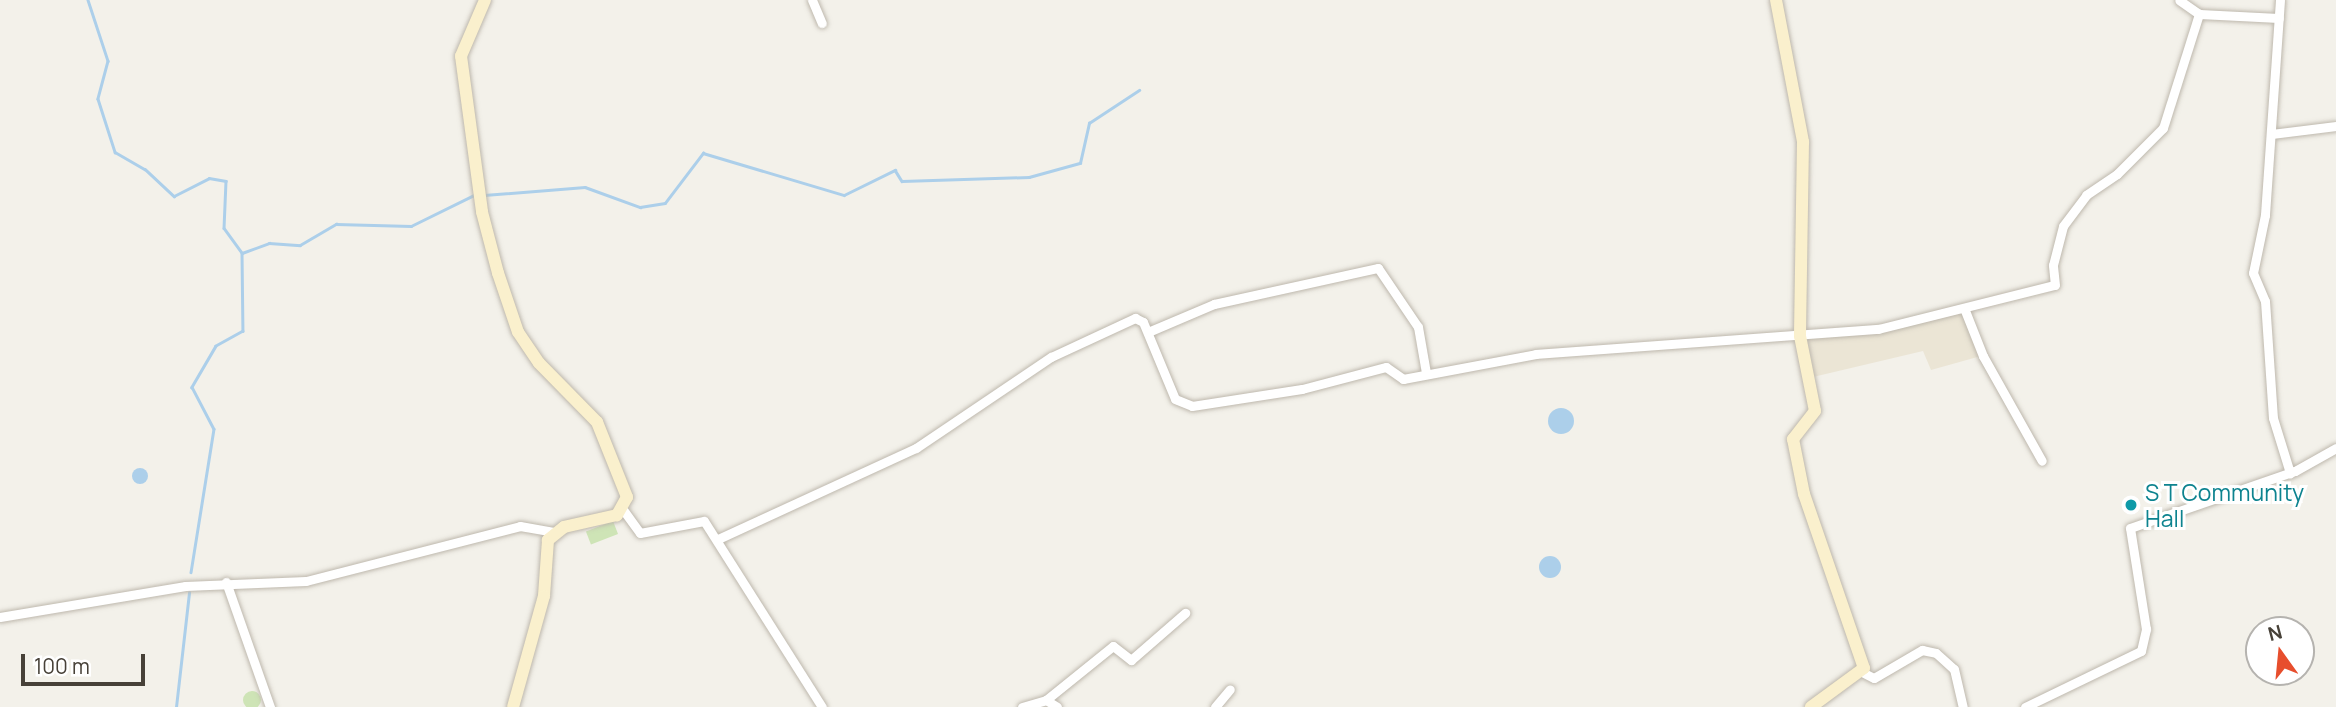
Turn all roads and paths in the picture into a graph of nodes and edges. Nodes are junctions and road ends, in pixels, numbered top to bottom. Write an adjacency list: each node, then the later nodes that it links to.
1 (485, 0): 18 (street)
2 (812, 0): 8 (street)
3 (1776, 0): 13 (street)
4 (2179, 0): 6 (street)
5 (2280, 0): 7 (street)
6 (2199, 14): 7 (street); 11 (street)
7 (2279, 18): 10 (street)
8 (822, 23)
9 (2336, 126): 10 (street)
10 (2272, 134): 17 (street)
11 (1964, 308): 13 (street); 16 (street)
12 (1148, 332): 14 (street); 14 (street); 20 (street)
13 (1800, 336): 14 (street); 24 (street)
14 (1426, 373)
15 (2336, 448): 17 (street)
16 (2042, 461)
17 (2290, 473): 35 (street)
18 (624, 511): 19 (street); 20 (street)
19 (552, 532): 21 (street); 28 (street)
20 (718, 539): 29 (street)
21 (226, 582): 23 (street); 27 (street)
22 (1185, 613): 26 (street)
23 (0, 617)
24 (1863, 672): 33 (street); 34 (street)
25 (1230, 689): 32 (street)
26 (1046, 700): 30 (street); 31 (street)
27 (270, 707)
28 (513, 707)
29 (822, 707)
30 (1022, 707)
31 (1057, 707)
32 (1214, 707)
33 (1811, 707)
34 (1964, 707)
35 (2025, 707)

